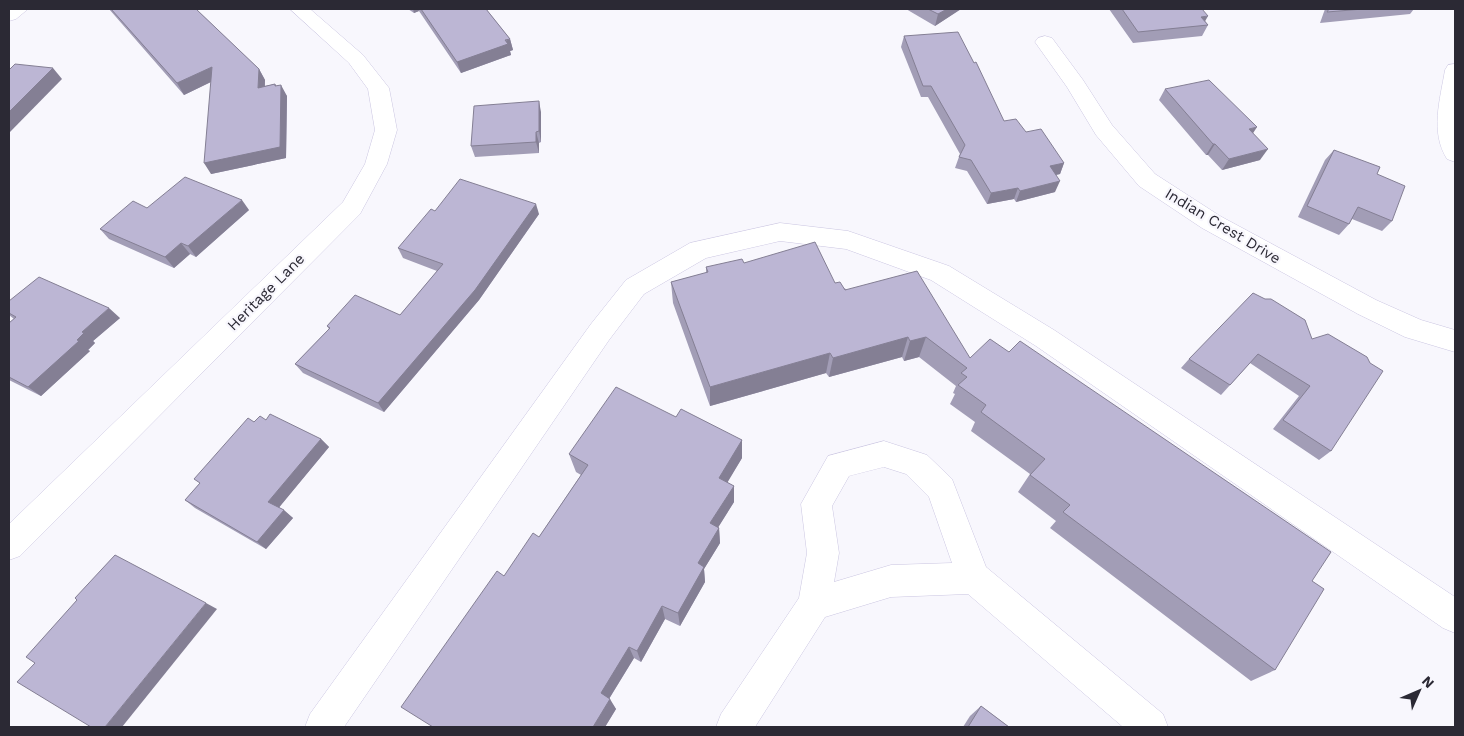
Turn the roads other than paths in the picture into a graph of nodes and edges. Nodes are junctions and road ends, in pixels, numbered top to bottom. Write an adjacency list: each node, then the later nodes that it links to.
1 (18, 9): 3 (street)
2 (298, 9): 8 (street, Heritage Lane)
3 (9, 15)
4 (1045, 42): 7 (street, Indian Crest Drive)
5 (1455, 70): 6 (street)
6 (1455, 154)
7 (1455, 342)
8 (9, 544)
9 (974, 578): 10 (street); 10 (street); 14 (street)
10 (814, 604): 13 (street)
11 (1455, 616): 12 (street)
12 (323, 727)
13 (734, 727)
14 (1150, 727)

